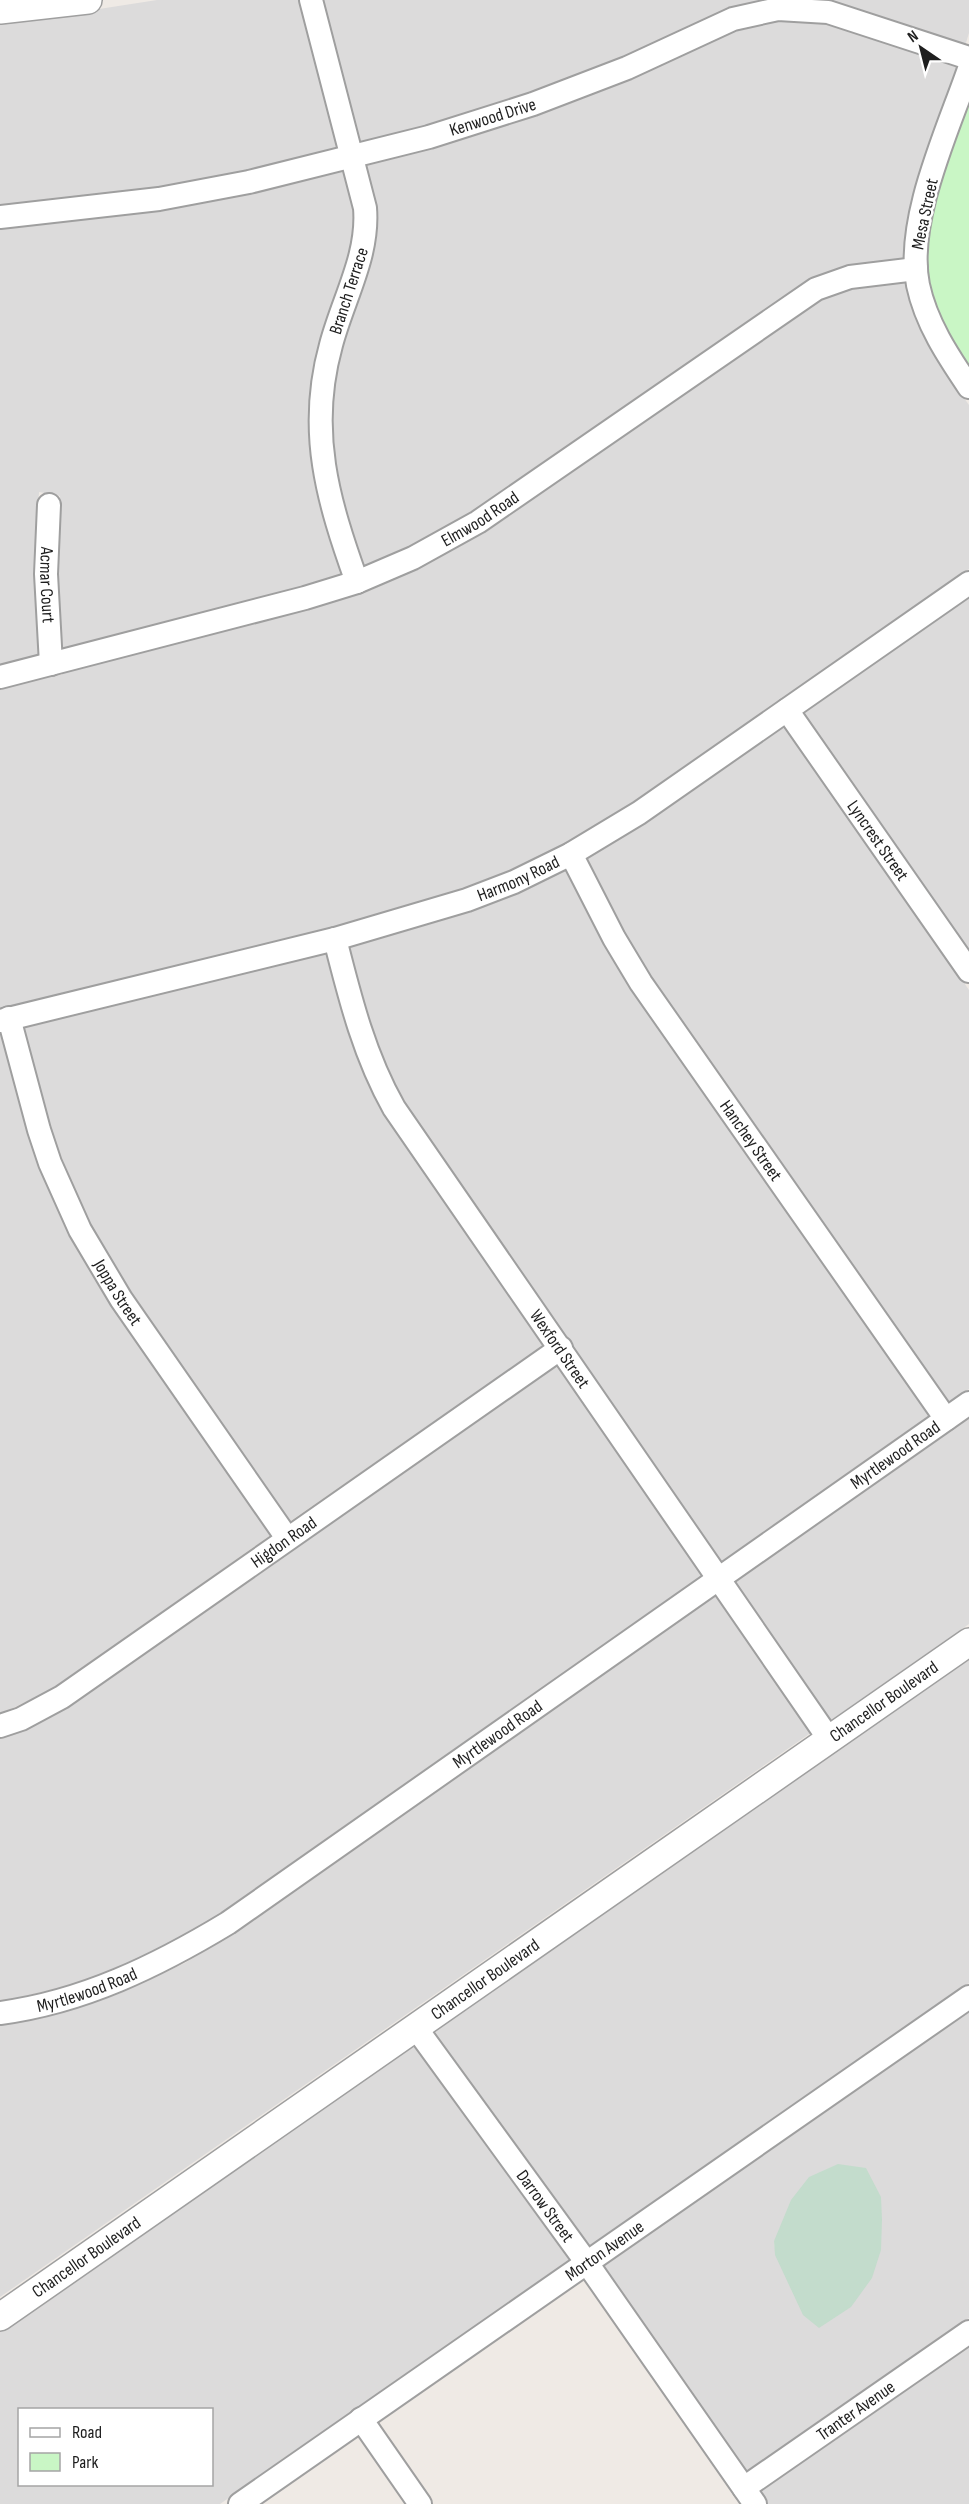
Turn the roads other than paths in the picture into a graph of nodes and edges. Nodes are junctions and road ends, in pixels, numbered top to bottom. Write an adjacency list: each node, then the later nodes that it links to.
1 (88, 0): 3 (street)
2 (311, 0): 6 (street, Branch Terrace)
3 (0, 10)
4 (969, 58): 6 (street, Kenwood Drive)
5 (969, 69): 8 (street, Mesa Street)
6 (351, 156): 7 (street, Kenwood Drive); 11 (street, Branch Terrace)
7 (0, 217)
8 (916, 268): 9 (street, Mesa Street); 11 (street, Elmwood Road)
9 (969, 387)
10 (49, 505): 13 (street, Acmar Court)
11 (357, 582): 13 (street, Elmwood Road)
12 (969, 583): 15 (street, Harmony Road)
13 (51, 664): 14 (street, Elmwood Road)
14 (0, 677)
15 (787, 710): 16 (street, Harmony Road); 18 (street, Lyncrest Street)
16 (571, 855): 17 (street, Harmony Road); 22 (street, Hanchey Street)
17 (334, 939): 19 (street, Harmony Road); 20 (street, Wexford Street)
18 (969, 972)
19 (5, 1019): 23 (street, Joppa Street)
20 (561, 1348): 23 (street, Higdon Road); 24 (street, Wexford Street)
21 (969, 1403): 22 (street, Myrtlewood Road)
22 (946, 1419): 24 (street, Myrtlewood Road)
23 (287, 1538): 26 (street, Higdon Road)
24 (719, 1578): 27 (street, Wexford Street); 29 (street, Myrtlewood Road)
25 (969, 1642): 27 (street, Chancellor Boulevard)
26 (0, 1726)
27 (829, 1739): 30 (street, Chancellor Boulevard)
28 (969, 1997): 31 (street, Morton Avenue)
29 (0, 2013)
30 (416, 2028): 31 (street, Darrow Street); 32 (street, Chancellor Boulevard)
31 (587, 2263): 34 (street, Morton Avenue); 35 (street, Darrow Street)
32 (0, 2317)
33 (969, 2332): 35 (street, Tranter Avenue)
34 (362, 2419): 36 (street, Morton Avenue); 37 (street)
35 (750, 2496)
36 (240, 2504)
37 (420, 2504)

